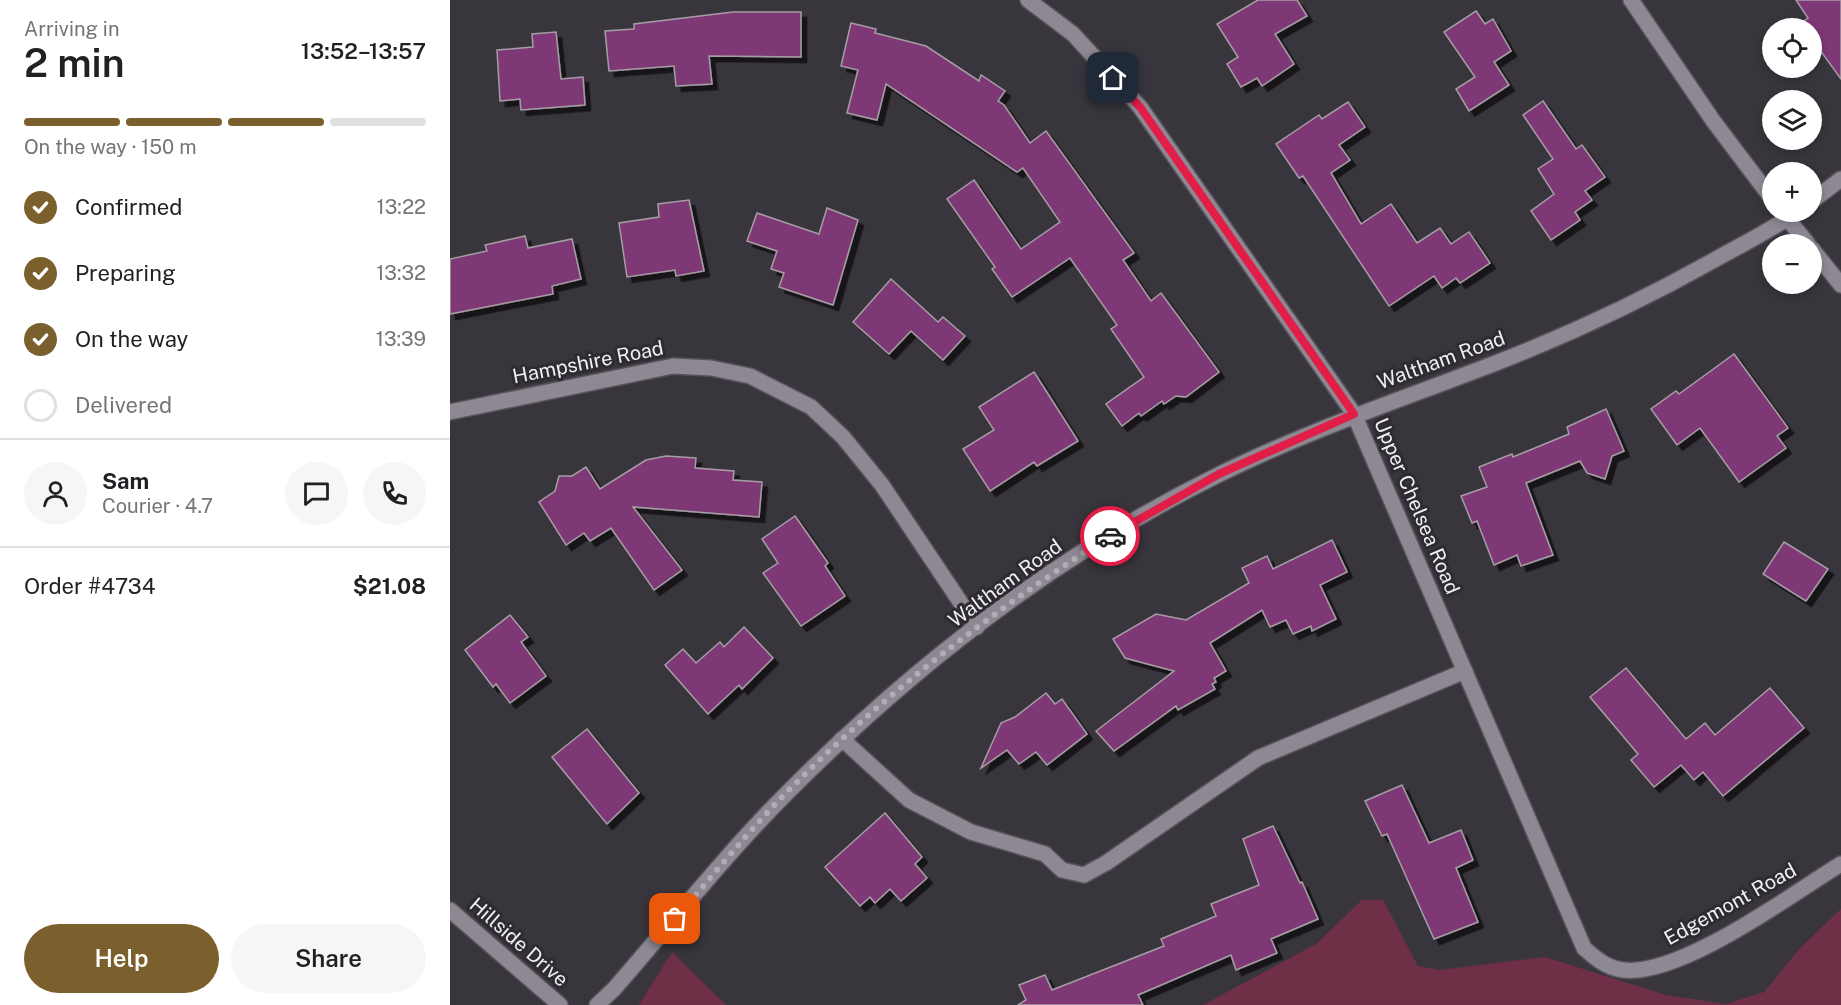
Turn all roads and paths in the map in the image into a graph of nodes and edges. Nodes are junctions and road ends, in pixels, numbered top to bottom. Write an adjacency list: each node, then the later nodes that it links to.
1 (1028, 0): 10 (street, Upper Chelsea Road)
2 (1631, 0): 4 (street)
3 (1841, 179): 5 (street)
4 (1762, 185)
5 (1822, 193)
6 (1775, 222): 10 (street, Waltham Road)
7 (1822, 261): 8 (street)
8 (1841, 285)
9 (450, 412): 11 (street, Hampshire Road)
10 (1354, 414): 11 (street, Waltham Road); 12 (street, Upper Chelsea Road)
11 (977, 627): 13 (street, Waltham Road)
12 (1465, 671): 13 (street); 16 (street, Upper Chelsea Road)
13 (842, 739): 18 (street, Waltham Road)
14 (1841, 864): 16 (street, Edgemont Road)
15 (450, 910): 17 (street, Hillside Drive)
16 (1601, 963)
17 (560, 1005)
18 (597, 1005)

